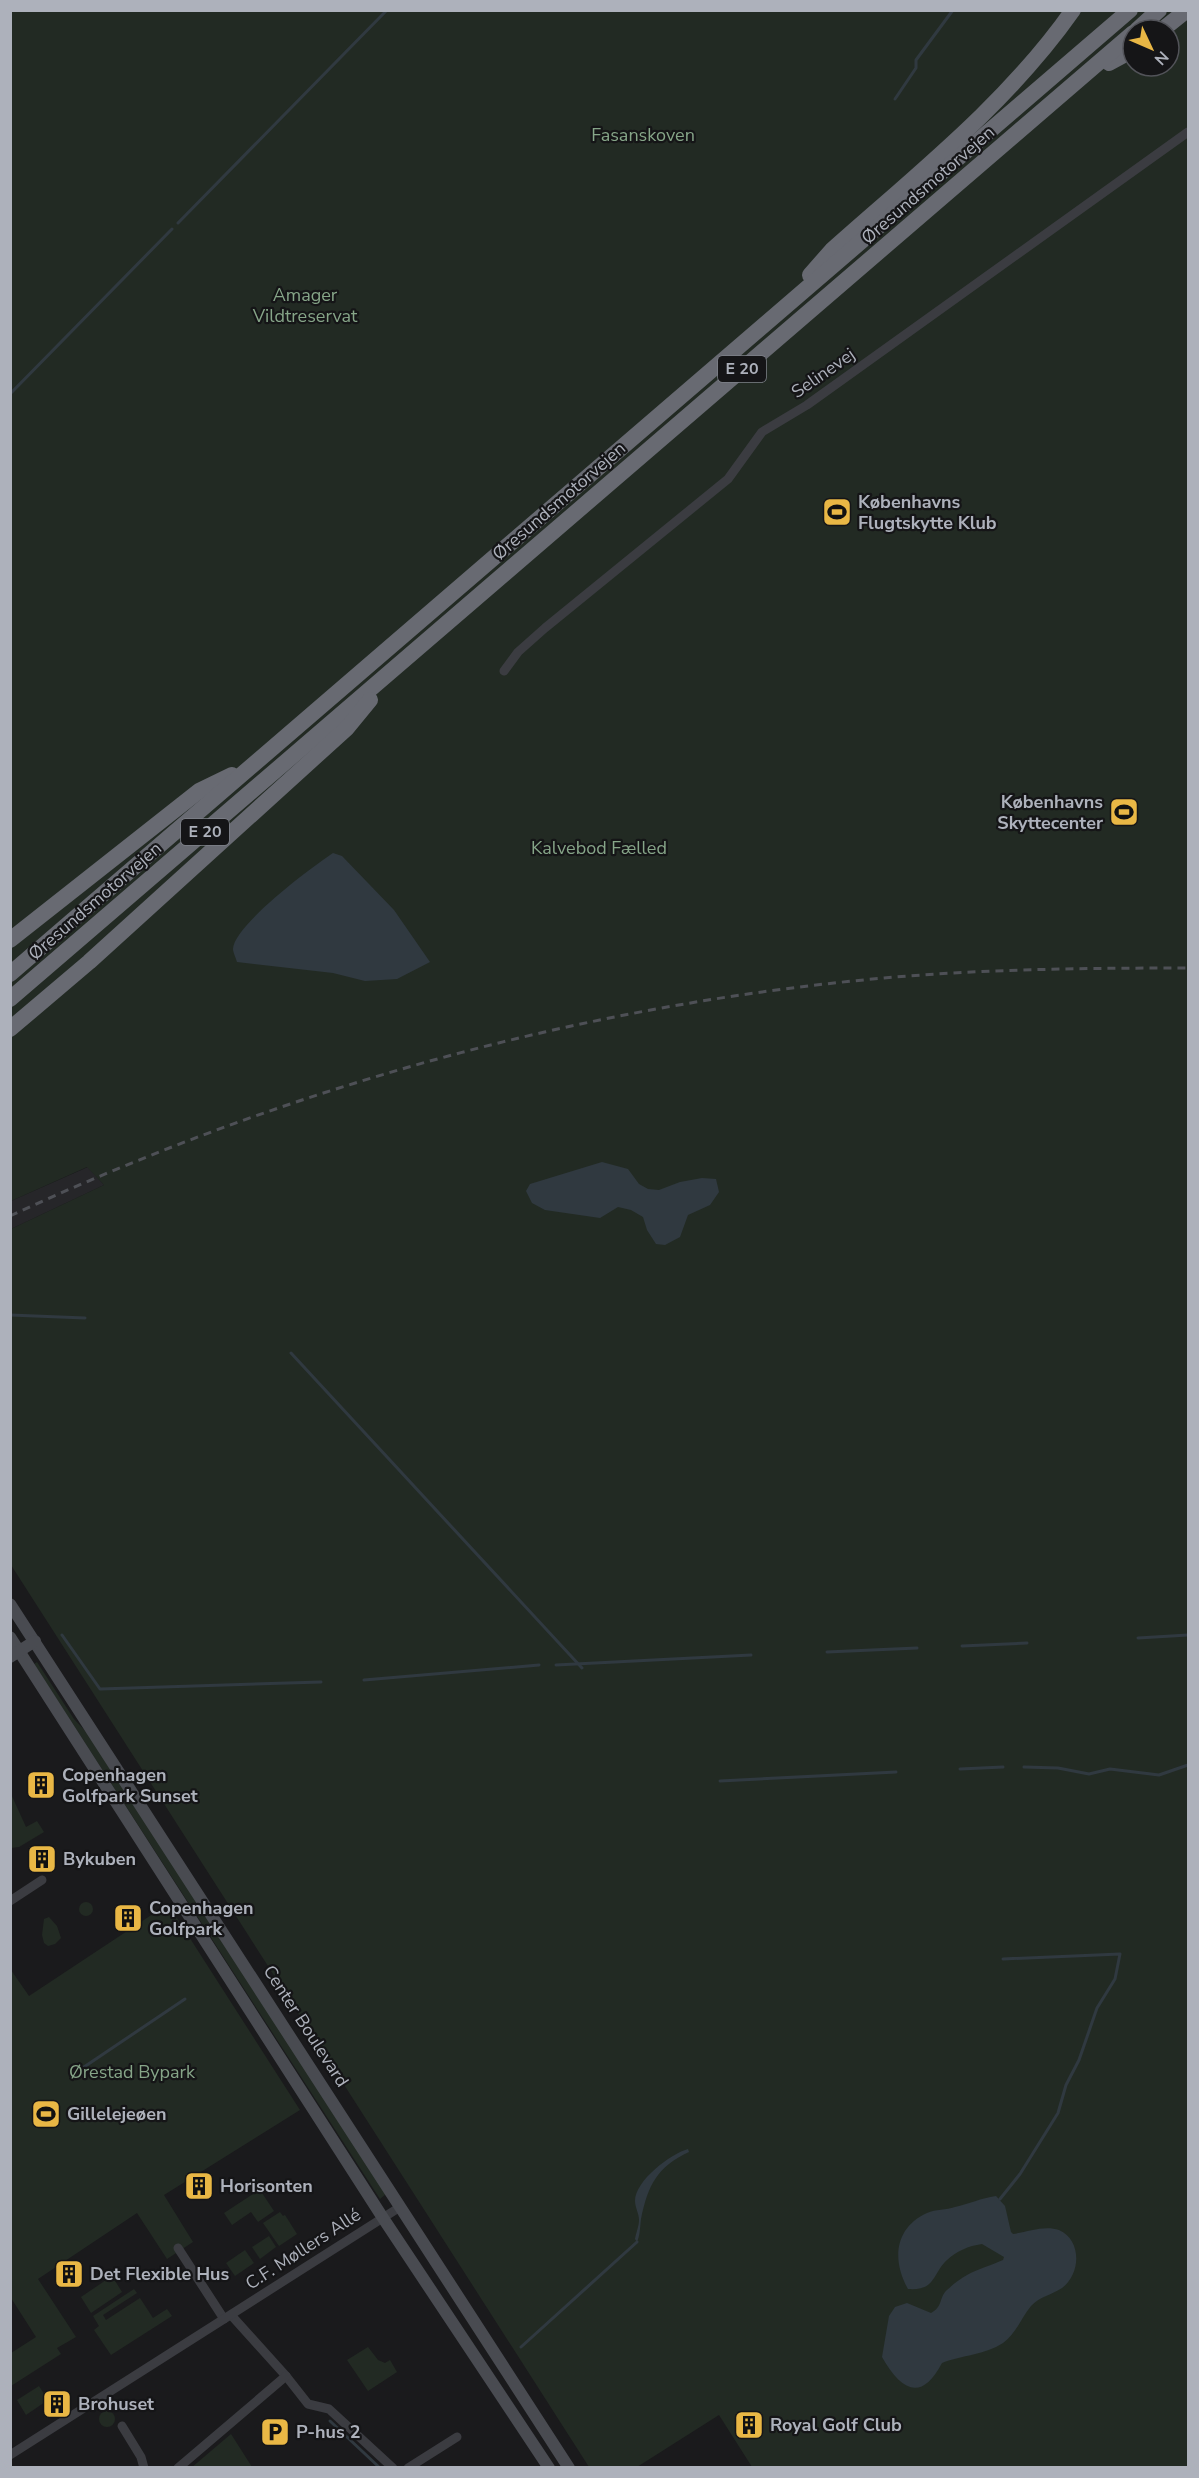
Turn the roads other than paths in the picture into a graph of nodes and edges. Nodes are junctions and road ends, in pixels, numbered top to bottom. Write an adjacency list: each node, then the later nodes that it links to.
1 (1073, 10): 7 (highway)
2 (1130, 10): 7 (highway, Øresundsmotorvejen / E 20)
3 (1121, 44): 5 (highway, Øresundsmotorvejen / E 20)
4 (1121, 56): 5 (highway)
5 (1084, 76): 8 (highway, Øresundsmotorvejen / E 20)
6 (1188, 132): 9 (street, Selinevej)
7 (772, 319): 10 (highway, Øresundsmotorvejen / E 20)
8 (400, 664): 14 (highway); 16 (highway, Øresundsmotorvejen / E 20)
9 (504, 671)
10 (255, 764): 11 (highway); 15 (highway, Øresundsmotorvejen / E 20)
11 (53, 909): 12 (highway); 13 (highway)
12 (10, 940)
13 (10, 947)
14 (89, 962): 17 (highway); 18 (highway)
15 (10, 974)
16 (10, 999)
17 (10, 1029)
18 (10, 1039)
19 (10, 1604): 20 (street, Center Boulevard)
20 (25, 1627): 21 (street); 22 (street, Center Boulevard)
21 (11, 1638): 23 (street)
22 (35, 1641): 23 (street); 26 (street, Center Boulevard)
23 (15, 1654): 27 (street)
24 (42, 1880): 25 (street)
25 (10, 1901)
26 (400, 2207): 27 (street, C.F. Møllers Allé); 39 (street, Center Boulevard)
27 (383, 2218): 29 (street, C.F. Møllers Allé); 38 (street)
28 (177, 2248): 29 (street)
29 (227, 2317): 30 (street); 33 (street, C.F. Møllers Allé)
30 (286, 2376): 35 (street); 36 (street)
31 (122, 2426): 34 (street)
32 (457, 2437): 37 (street)
33 (10, 2455)
34 (144, 2468)
35 (178, 2468)
36 (393, 2468)
37 (408, 2468)
38 (549, 2468)
39 (569, 2468)

